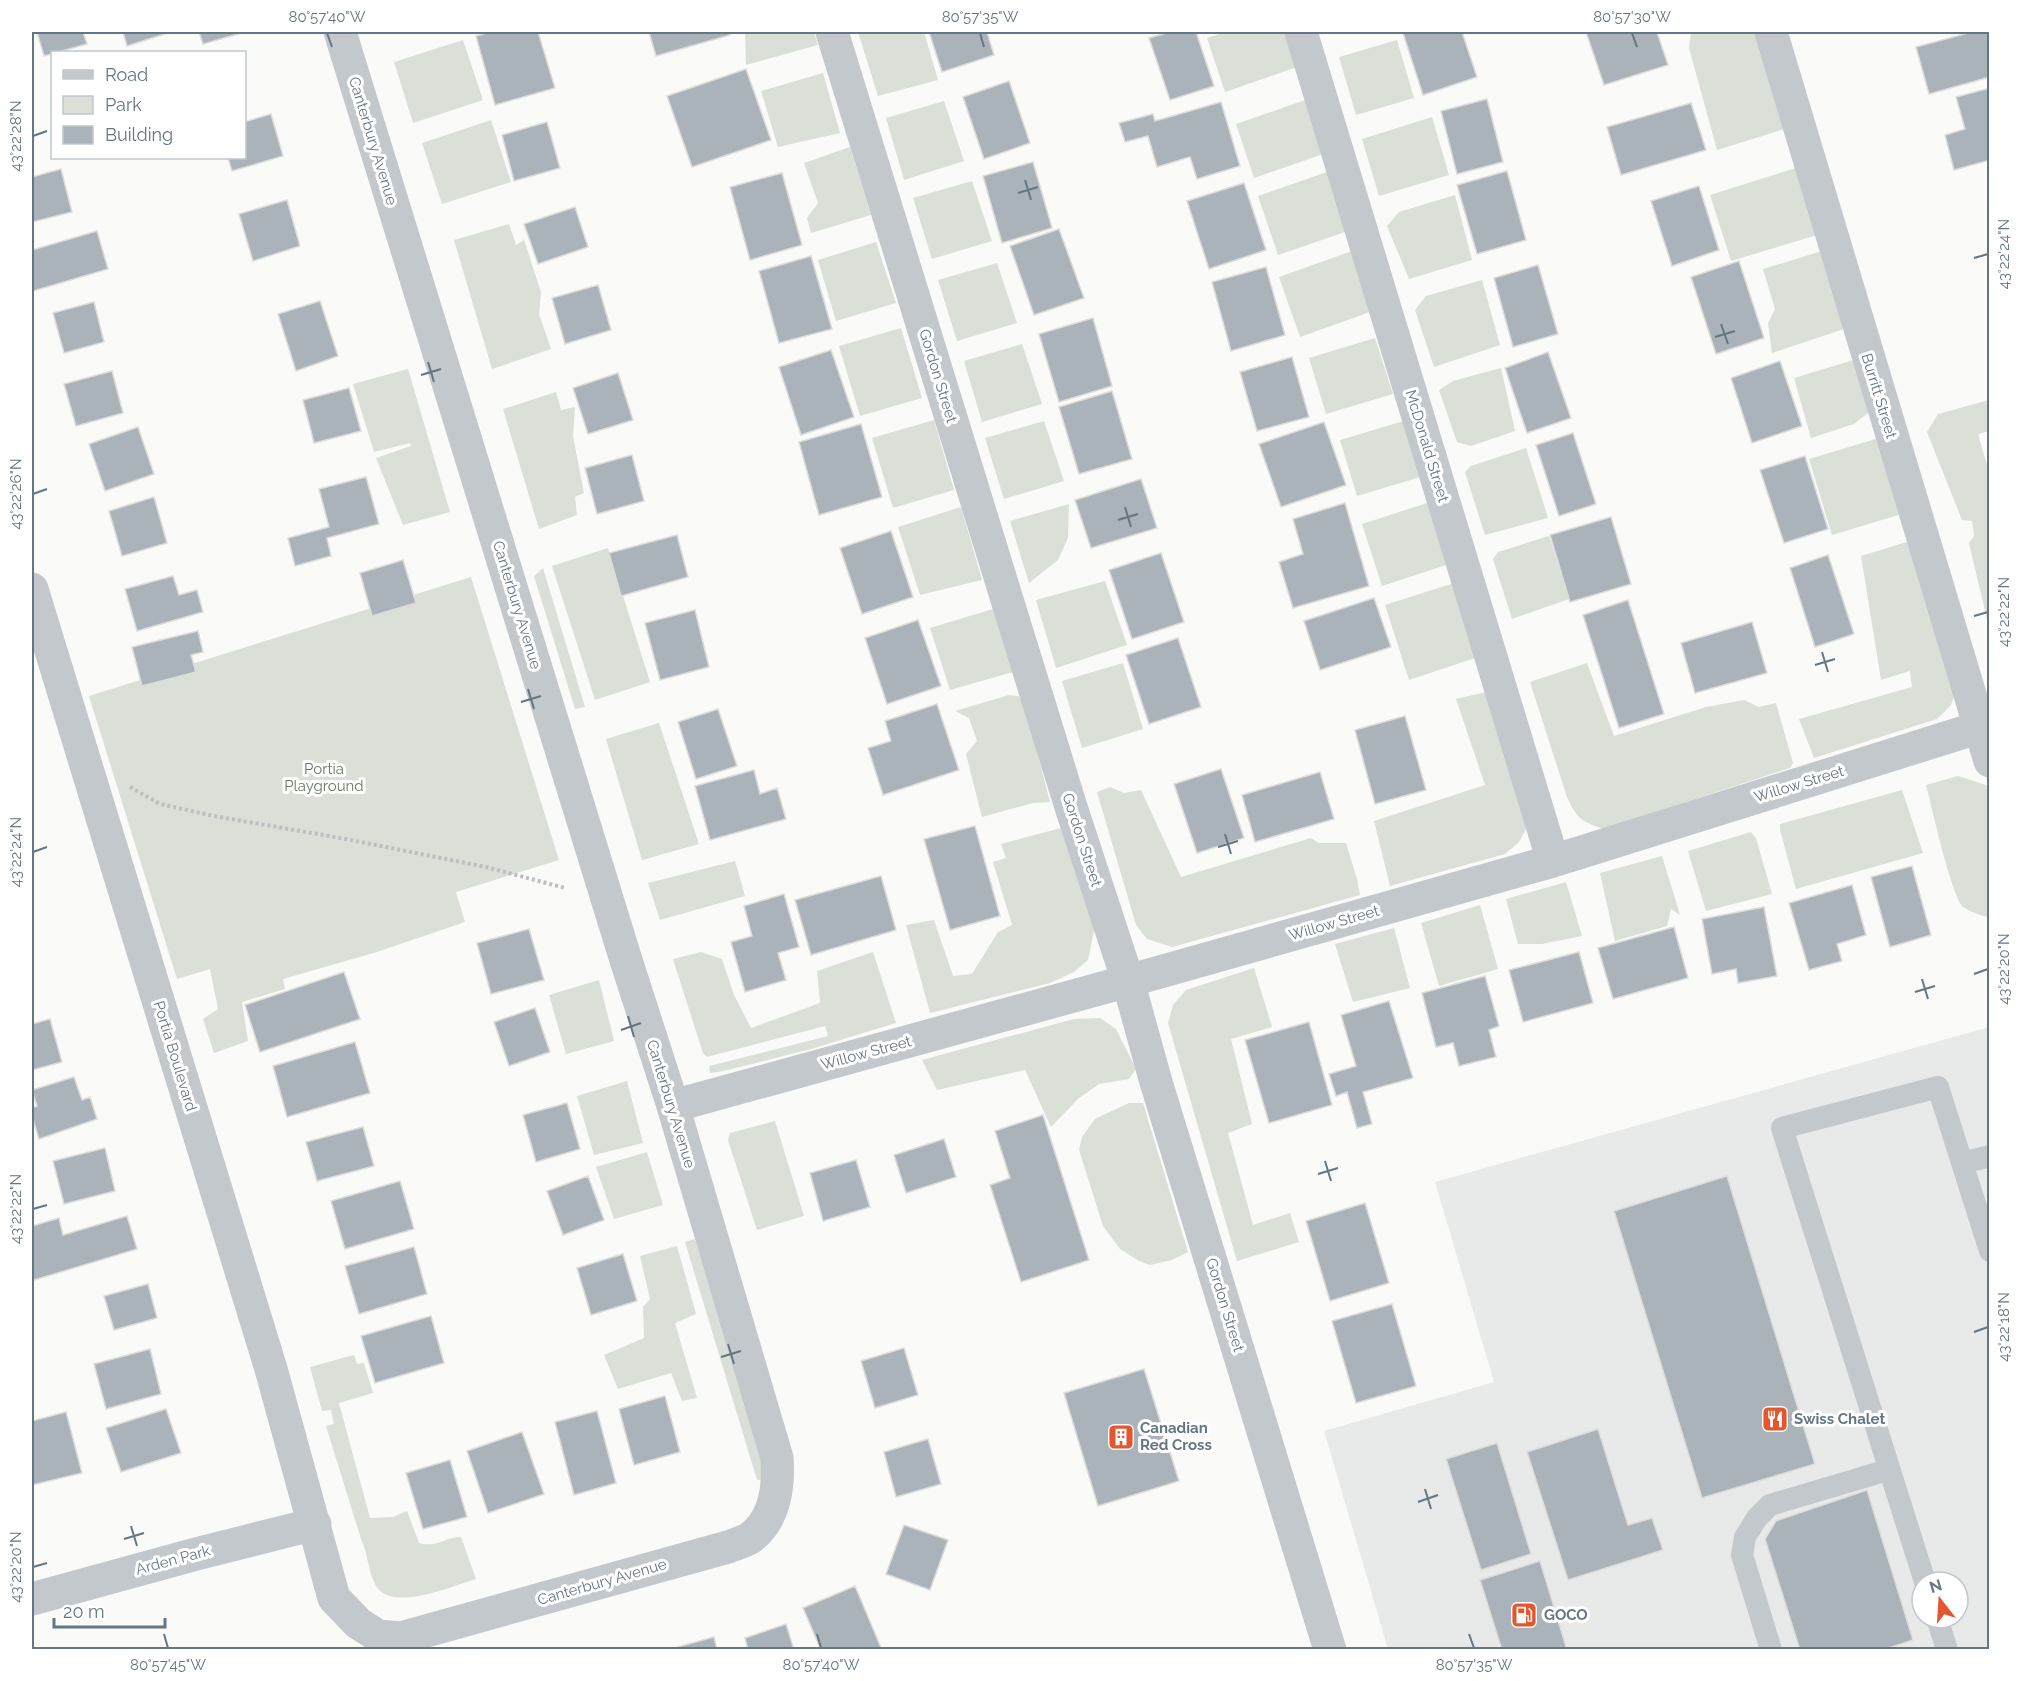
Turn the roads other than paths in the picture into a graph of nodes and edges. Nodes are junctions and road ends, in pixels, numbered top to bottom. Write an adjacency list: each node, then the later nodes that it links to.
1 (339, 32): 10 (street, Canterbury Avenue)
2 (832, 32): 9 (street, Gordon Street)
3 (1301, 32): 8 (street, McDonald Street)
4 (1771, 32): 6 (street, Burritt Street)
5 (32, 589): 15 (street, Portia Boulevard)
6 (1984, 726): 7 (street, Burritt Street); 8 (street, Willow Street)
7 (1989, 761)
8 (1553, 861): 9 (street, Willow Street)
9 (1128, 981): 10 (street, Willow Street); 19 (street, Gordon Street)
10 (673, 1106): 15 (street, Canterbury Avenue)
11 (1989, 1156): 12 (lane)
12 (1963, 1164): 13 (lane); 14 (lane)
13 (1989, 1251)
14 (1888, 1470): 16 (lane); 20 (lane)
15 (315, 1524): 17 (street, Arden Park)
16 (1921, 1570)
17 (32, 1599)
18 (1941, 1630): 21 (lane)
19 (1330, 1650)
20 (1771, 1650)
21 (1947, 1650)

